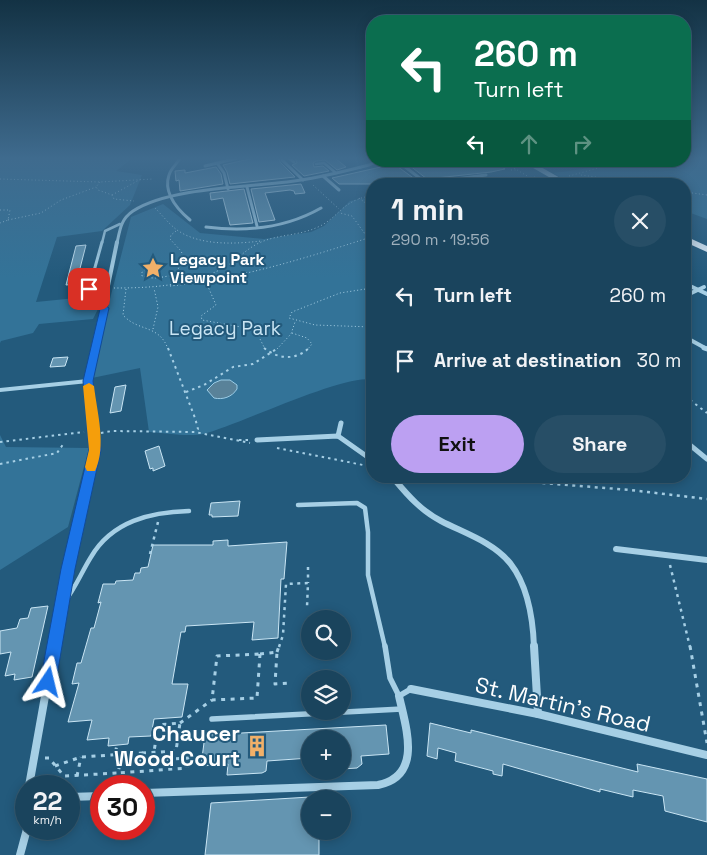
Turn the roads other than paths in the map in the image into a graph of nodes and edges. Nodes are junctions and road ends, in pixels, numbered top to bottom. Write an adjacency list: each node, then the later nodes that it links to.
1 (167, 198): 6 (street)
2 (171, 198): 5 (street)
3 (250, 198): 7 (street)
4 (321, 208): 7 (street)
5 (190, 220)
6 (120, 224): 16 (street); 16 (lane)
7 (257, 226): 8 (street)
8 (206, 227)
9 (691, 241): 10 (main road)
10 (707, 248)
11 (691, 286): 13 (street)
12 (704, 287): 13 (street)
13 (698, 289): 14 (street); 15 (street)
14 (691, 293)
15 (707, 294)
16 (105, 308): 19 (street)
17 (691, 341): 18 (street)
18 (706, 351)
19 (88, 381): 20 (lane); 32 (street)
20 (0, 390)
21 (341, 423): 22 (street)
22 (338, 436): 23 (street); 25 (street)
23 (255, 442)
24 (691, 446): 26 (street)
25 (366, 456)
26 (707, 459)
27 (398, 483): 36 (street)
28 (298, 505): 34 (lane)
29 (189, 511): 32 (lane)
30 (616, 549): 31 (street)
31 (707, 560)
32 (62, 606): 39 (street)
33 (411, 689): 34 (lane); 36 (street, St. Martin's Road)
34 (399, 696): 35 (street)
35 (402, 709): 37 (lane); 40 (street)
36 (538, 714): 38 (street, St. Martin's Road)
37 (212, 719)
38 (707, 755)
39 (32, 775)
40 (155, 793)
41 (24, 840): 42 (street)
42 (20, 855)

